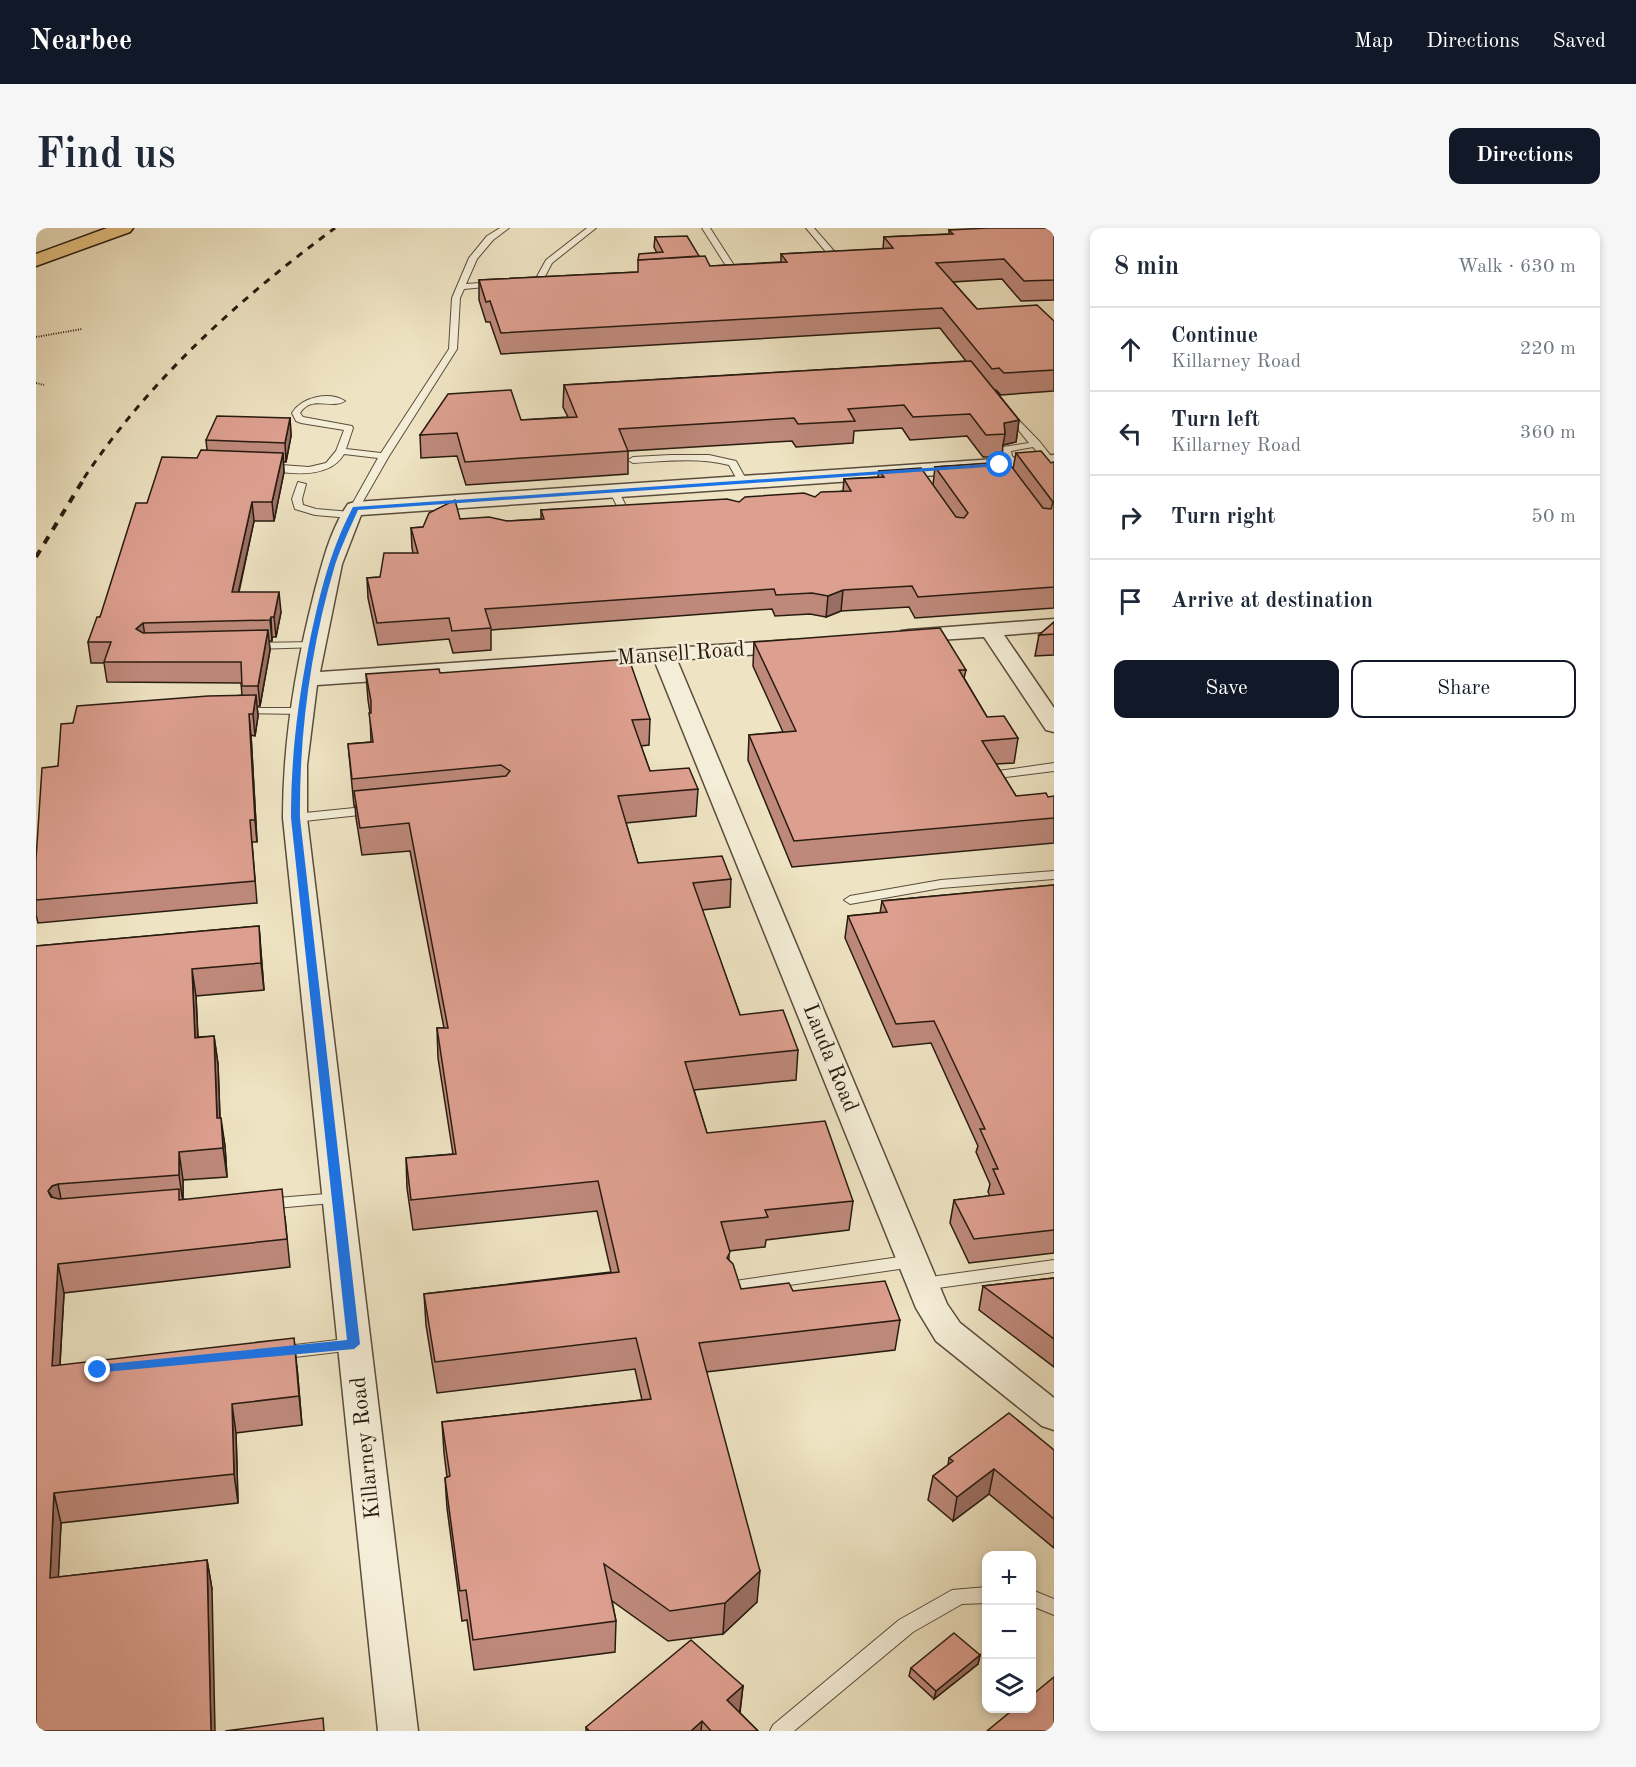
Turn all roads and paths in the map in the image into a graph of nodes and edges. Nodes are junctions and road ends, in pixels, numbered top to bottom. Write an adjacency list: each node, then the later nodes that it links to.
1 (124, 228): 6 (highway)
2 (505, 228): 15 (lane)
3 (592, 228): 13 (lane)
4 (706, 228): 10 (lane)
5 (810, 228): 7 (lane)
6 (36, 260)
7 (816, 263)
8 (743, 269): 10 (lane)
9 (721, 270): 10 (lane)
10 (733, 270)
11 (550, 281): 13 (lane)
12 (527, 282): 13 (lane)
13 (538, 282)
14 (504, 284): 15 (lane)
15 (459, 287): 24 (lane)
16 (82, 328): 17 (path)
17 (36, 337)
18 (36, 383): 19 (path)
19 (44, 385)
20 (341, 401): 23 (lane)
21 (1000, 402): 22 (lane)
22 (1037, 444): 26 (lane); 28 (lane)
23 (341, 451): 24 (lane); 27 (lane)
24 (384, 456): 32 (lane)
25 (633, 460): 29 (lane)
26 (1052, 461): 28 (street)
27 (255, 466)
28 (1006, 467): 29 (street)
29 (742, 481): 31 (street)
30 (301, 484): 32 (lane)
31 (614, 490): 32 (street); 33 (lane)
32 (353, 512): 38 (street, Killarney Road)
33 (644, 516)
34 (1054, 625): 35 (street)
35 (990, 630): 36 (street); 44 (street)
36 (885, 638)
37 (816, 644): 40 (street, Mansell Road)
38 (315, 645): 39 (lane); 41 (street, Killarney Road)
39 (234, 646)
40 (664, 656): 41 (street, Mansell Road); 54 (street, Lauda Road)
41 (308, 679): 43 (street, Killarney Road)
42 (225, 711): 43 (lane)
43 (301, 711): 48 (street, Killarney Road)
44 (1054, 724)
45 (1054, 767): 46 (lane)
46 (1009, 796)
47 (387, 809): 48 (lane)
48 (295, 818): 51 (street, Killarney Road)
49 (1054, 875): 50 (lane)
50 (850, 900)
51 (338, 1198): 52 (lane); 56 (street, Killarney Road)
52 (249, 1206)
53 (1054, 1266): 54 (lane)
54 (918, 1273): 55 (lane); 58 (street, Lauda Road)
55 (735, 1287)
56 (354, 1344): 57 (lane); 62 (street, Killarney Road)
57 (261, 1354)
58 (1054, 1417)
59 (982, 1595): 63 (lane)
60 (1036, 1600): 61 (lane)
61 (1054, 1607)
62 (398, 1731)
63 (780, 1731)

